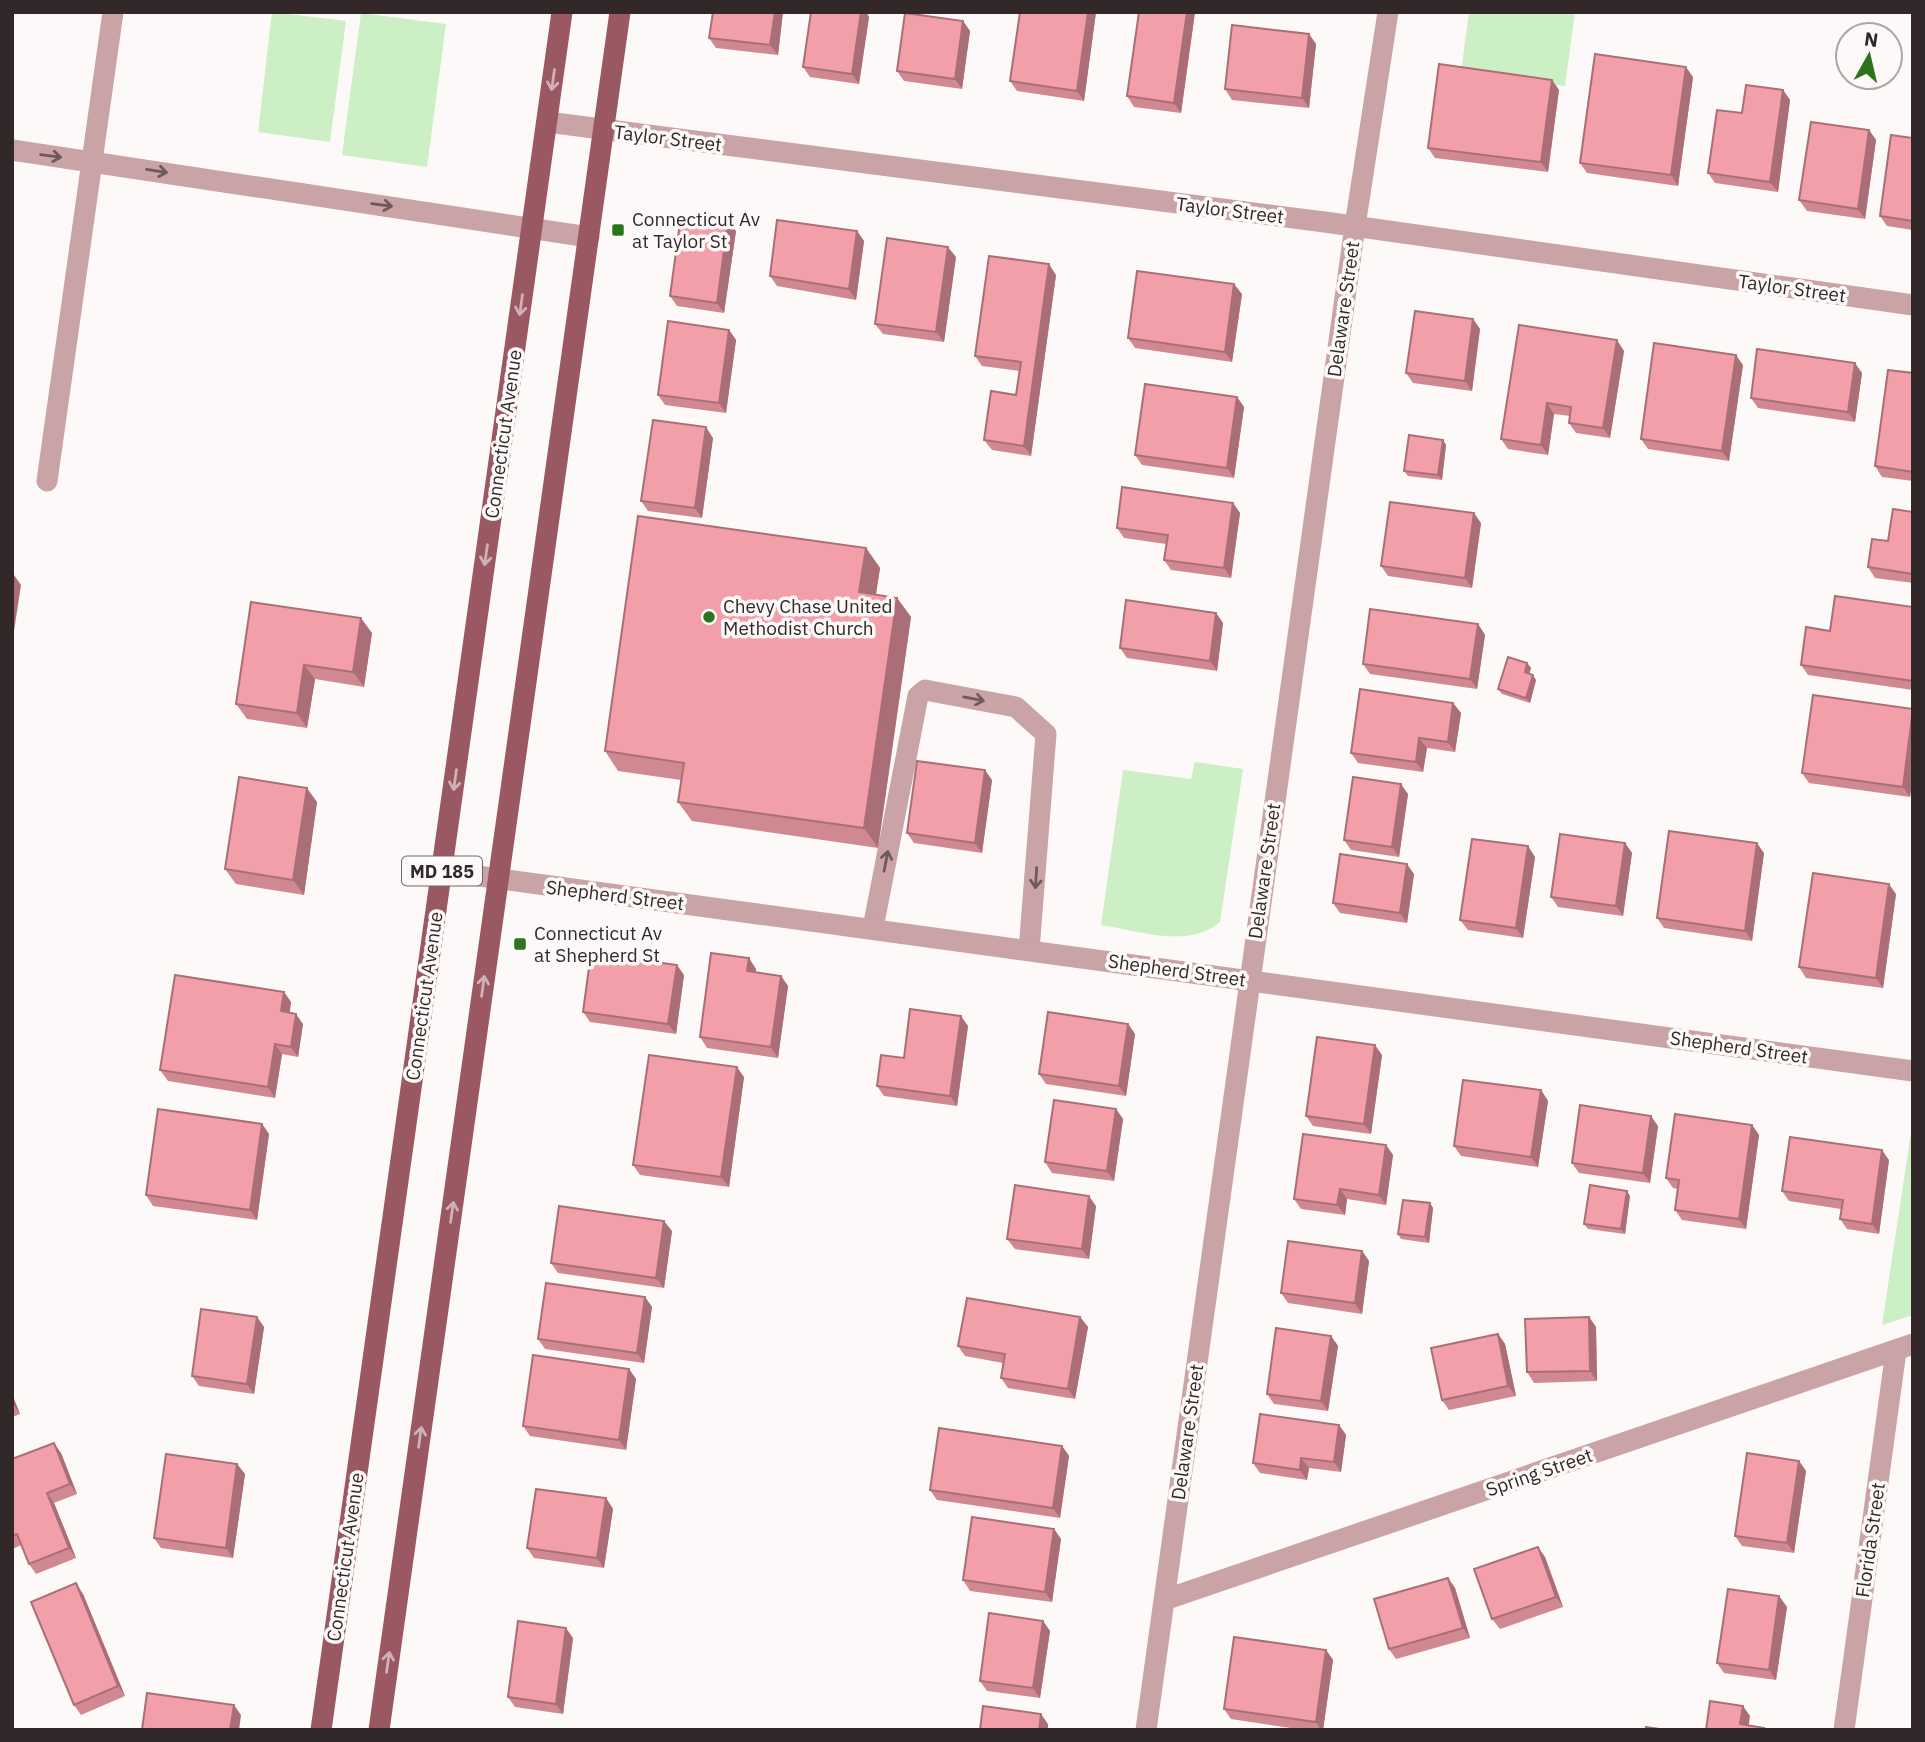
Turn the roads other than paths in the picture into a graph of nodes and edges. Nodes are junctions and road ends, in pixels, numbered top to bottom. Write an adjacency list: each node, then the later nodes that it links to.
1 (113, 12): 8 (street)
2 (562, 12): 5 (main road, Connecticut Avenue / MD 185, one-way to 5)
3 (620, 12): 6 (main road, MD 185)
4 (1388, 12): 9 (street, Delaware Street)
5 (547, 122): 6 (street, Taylor Street); 10 (main road, Connecticut Avenue / MD 185)
6 (604, 130): 9 (street, Taylor Street); 11 (main road, MD 185)
7 (12, 150): 8 (street, one-way to 8)
8 (89, 161): 10 (street, one-way to 10); 13 (street)
9 (1355, 226): 12 (street, Taylor Street); 18 (street, Delaware Street)
10 (532, 228): 11 (street); 14 (main road, Connecticut Avenue / MD 185, one-way to 14)
11 (589, 237): 15 (main road, MD 185)
12 (1913, 304)
13 (47, 481)
14 (442, 871): 15 (street, Shepherd Street); 22 (main road, Connecticut Avenue / MD 185)
15 (498, 879): 16 (street, Shepherd Street); 23 (main road, MD 185, one-way to 15)
16 (873, 928): 17 (street, Shepherd Street); 17 (street, one-way to 17)
17 (1029, 950): 18 (street, Shepherd Street)
18 (1249, 980): 19 (street, Shepherd Street); 21 (street, Delaware Street)
19 (1913, 1071)
20 (1904, 1347): 21 (street, Spring Street); 25 (street, Florida Street)
21 (1164, 1600): 24 (street, Delaware Street)
22 (321, 1730)
23 (379, 1730)
24 (1146, 1730)
25 (1844, 1730)

